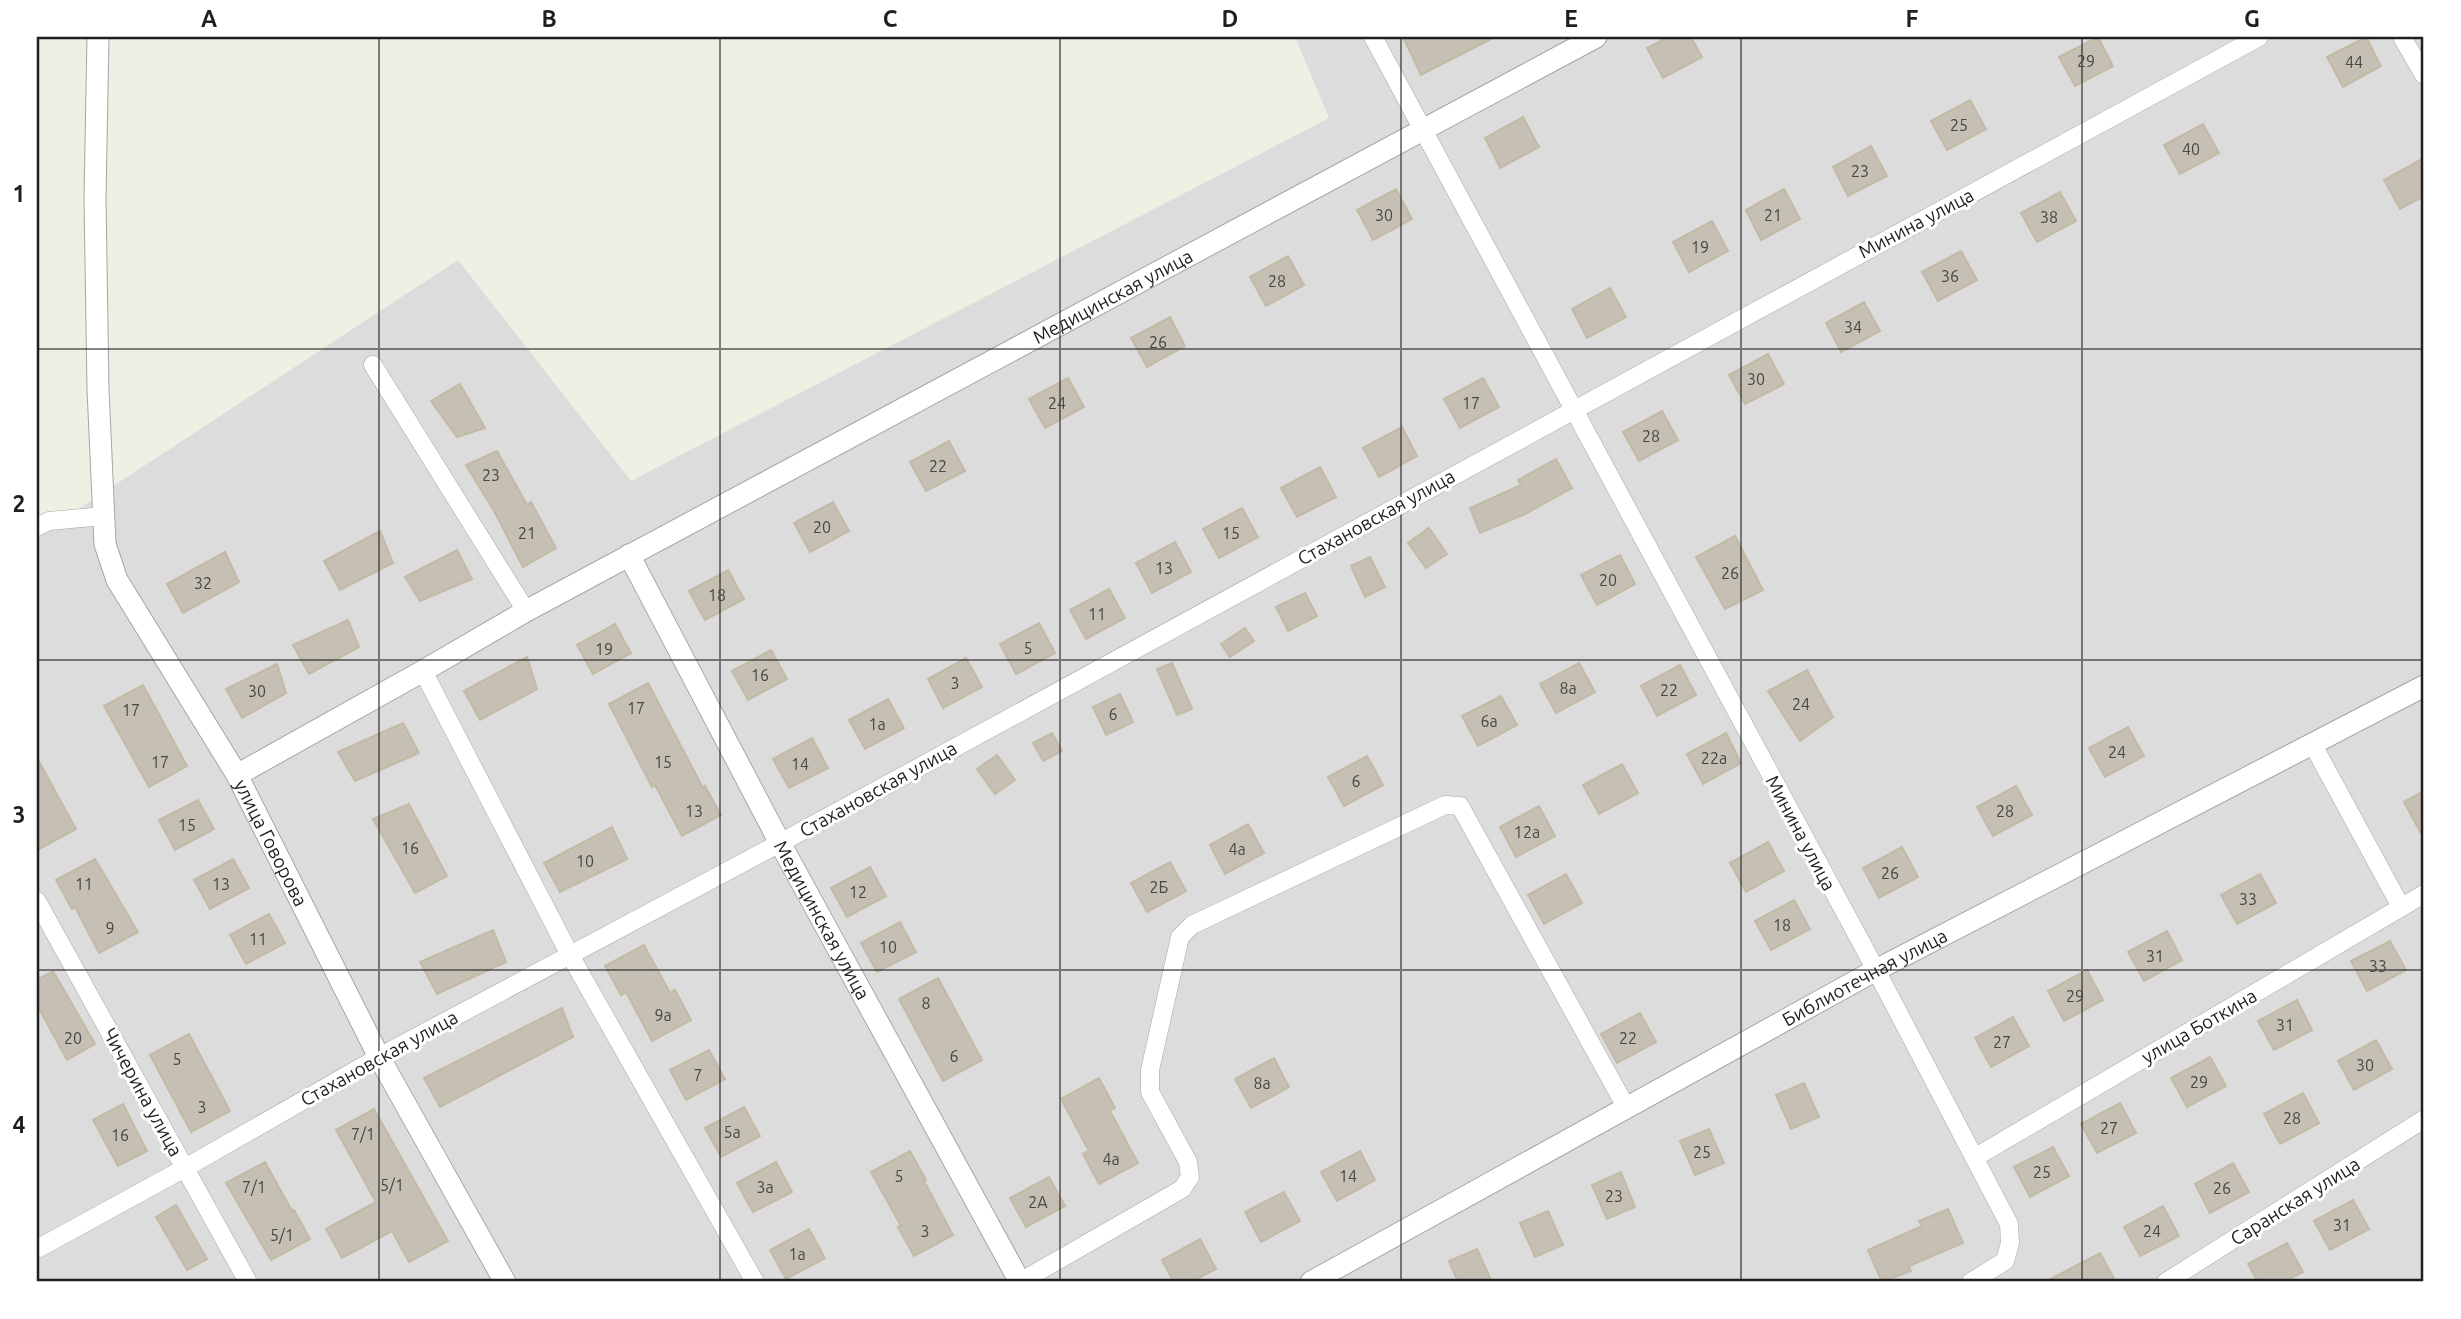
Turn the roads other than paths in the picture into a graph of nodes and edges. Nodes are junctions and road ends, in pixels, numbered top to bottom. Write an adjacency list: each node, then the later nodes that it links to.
1 (98, 37): 10 (street, улица Говорова)
2 (1373, 37): 7 (street, Минина улица)
3 (1596, 37): 7 (street, Медицинская улица)
4 (2259, 37): 9 (street, Минина улица)
5 (2402, 37): 6 (street)
6 (2424, 75)
7 (1423, 130): 9 (street, Минина улица); 12 (street, Медицинская улица)
8 (373, 365): 13 (street)
9 (1572, 410): 18 (street, Стахановская улица); 23 (street, Минина улица)
10 (103, 516): 11 (street); 17 (street, улица Говорова)
11 (37, 527)
12 (629, 555): 13 (street, Медицинская улица); 18 (street, Медицинская улица)
13 (526, 611): 14 (street, Медицинская улица)
14 (423, 671): 17 (street, Медицинская улица); 22 (street)
15 (2424, 686): 16 (street, Библиотечная улица)
16 (2313, 745): 21 (street); 23 (street, Библиотечная улица)
17 (237, 775): 24 (street, улица Говорова)
18 (780, 843): 22 (street, Стахановская улица); 33 (street, Медицинская улица)
19 (2424, 894): 21 (street, улица Боткина)
20 (37, 901): 28 (street, Чичерина улица)
21 (2402, 907): 27 (street, улица Боткина)
22 (570, 955): 24 (street, Стахановская улица); 32 (street)
23 (1876, 970): 25 (street, Библиотечная улица); 27 (street, Минина улица)
24 (379, 1057): 28 (street, Стахановская улица); 31 (street, улица Говорова)
25 (1626, 1107): 33 (street); 34 (street, Библиотечная улица)
26 (2424, 1119): 36 (street, Саранская улица)
27 (1974, 1158): 35 (street, Минина улица)
28 (185, 1168): 29 (street, Стахановская улица); 30 (street, Чичерина улица)
29 (37, 1249)
30 (248, 1282)
31 (505, 1282)
32 (755, 1282)
33 (1020, 1282)
34 (1311, 1282)
35 (1970, 1282)
36 (2166, 1282)

